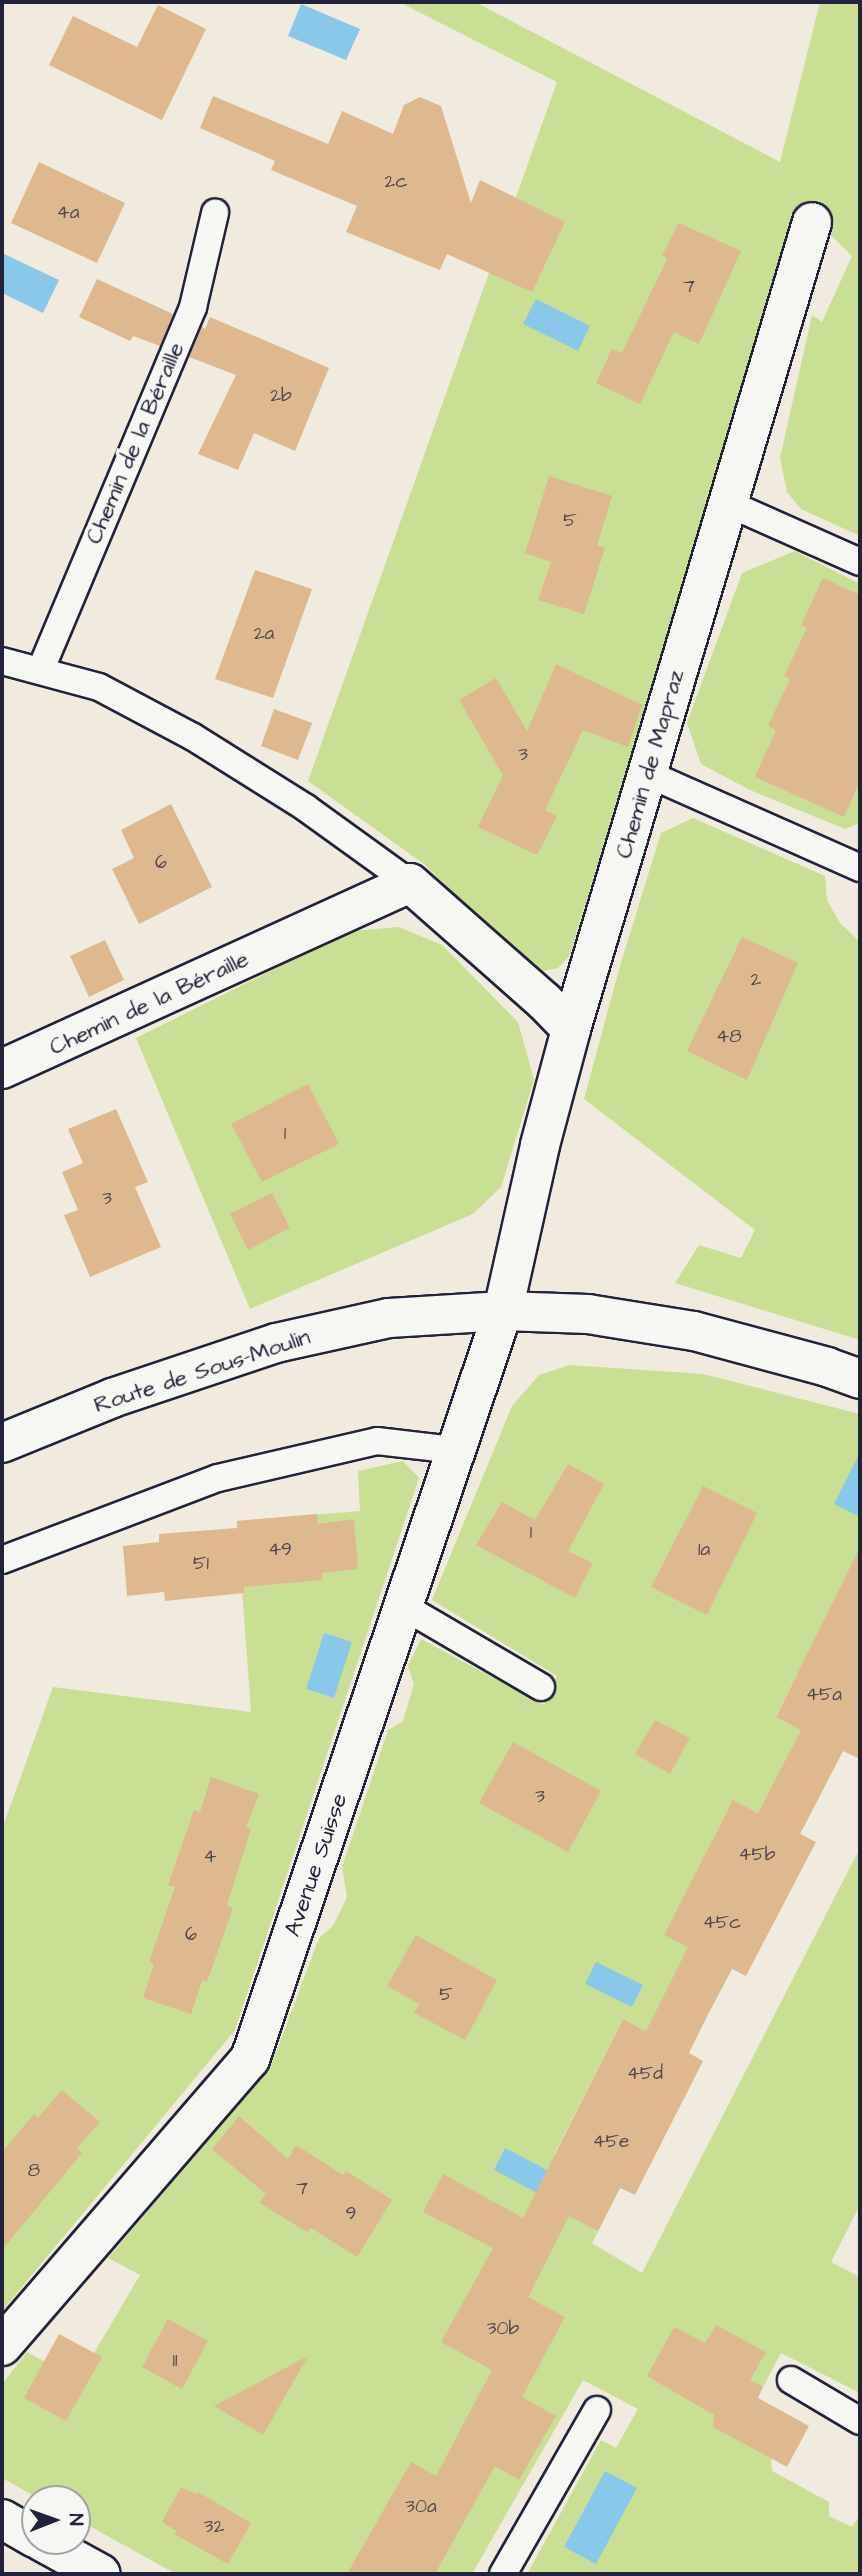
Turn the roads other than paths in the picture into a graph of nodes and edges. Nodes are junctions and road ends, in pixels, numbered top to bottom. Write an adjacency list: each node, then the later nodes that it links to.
1 (215, 213): 6 (lane, Chemin de la Béraille)
2 (812, 222): 3 (street, Chemin de Mapraz)
3 (726, 503): 4 (lane); 7 (street, Chemin de Mapraz)
4 (860, 562)
5 (2, 660): 6 (lane)
6 (41, 669): 9 (lane)
7 (648, 774): 8 (lane); 10 (street, Chemin de Mapraz)
8 (860, 868)
9 (410, 883): 10 (street); 11 (street, Chemin de la Béraille)
10 (571, 1029): 12 (street, Chemin de Mapraz)
11 (2, 1069)
12 (503, 1311): 13 (street, Route de Sous-Moulin); 14 (street, Route de Sous-Moulin); 15 (street, Avenue Suisse)
13 (860, 1379)
14 (2, 1443)
15 (455, 1450): 16 (lane); 17 (street, Avenue Suisse)
16 (2, 1560)
17 (403, 1606): 18 (lane); 19 (street, Avenue Suisse)
18 (541, 1687)
19 (2, 2346)
20 (791, 2380): 22 (lane)
21 (597, 2410): 27 (lane)
22 (860, 2421)
23 (2, 2519): 24 (street)
24 (21, 2530)
25 (66, 2555): 26 (street)
26 (101, 2574)
27 (503, 2574)

